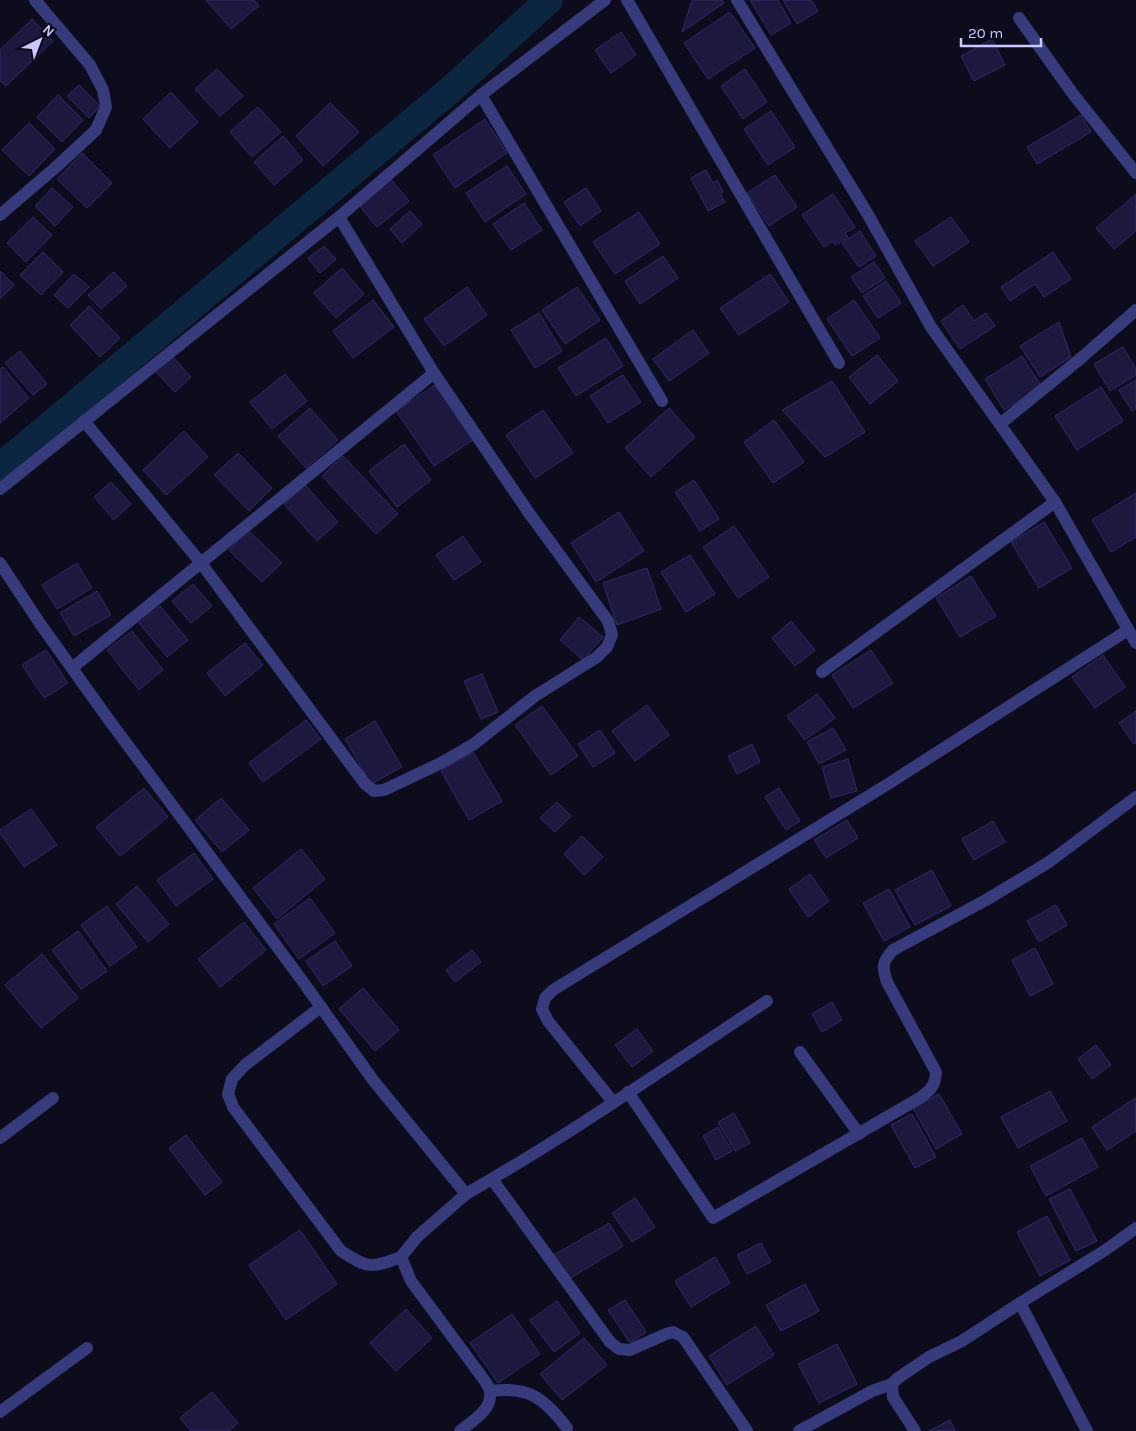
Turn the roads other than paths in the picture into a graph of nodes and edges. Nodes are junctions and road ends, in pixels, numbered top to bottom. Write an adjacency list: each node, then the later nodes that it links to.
1 (35, 0): 8 (street)
2 (605, 0): 6 (street)
3 (627, 0): 11 (street)
4 (737, 0): 15 (street)
5 (1019, 18): 7 (street)
6 (481, 95): 9 (street); 13 (street)
7 (1136, 173)
8 (0, 215)
9 (339, 217): 12 (street); 14 (street)
10 (1136, 311): 15 (street)
11 (839, 363)
12 (434, 373): 19 (street); 19 (street)
13 (662, 401)
14 (84, 421): 16 (street); 19 (street)
15 (1000, 424): 17 (street)
16 (0, 489)
17 (1056, 502): 20 (street); 23 (street)
18 (0, 563): 22 (street)
19 (201, 563): 22 (street)
20 (1128, 630): 21 (street); 30 (street)
21 (1136, 643)
22 (72, 668): 26 (street)
23 (822, 672)
24 (1136, 797): 31 (street)
25 (767, 1001): 28 (street)
26 (321, 1007): 34 (street); 36 (street)
27 (800, 1052): 31 (street)
28 (628, 1092): 30 (street); 31 (street)
29 (53, 1098): 32 (street)
30 (613, 1102): 33 (street)
31 (859, 1134)
32 (0, 1138)
33 (492, 1179): 34 (street); 44 (street)
34 (466, 1194): 36 (street)
35 (1136, 1228): 37 (street)
36 (402, 1257): 40 (street)
37 (1020, 1303): 39 (street); 47 (street)
38 (87, 1348): 41 (street)
39 (892, 1384): 45 (street); 46 (street)
40 (490, 1391): 42 (street); 43 (street)
41 (0, 1412)
42 (567, 1428)
43 (460, 1431)
44 (747, 1431)
45 (799, 1431)
46 (915, 1431)
47 (1087, 1431)

